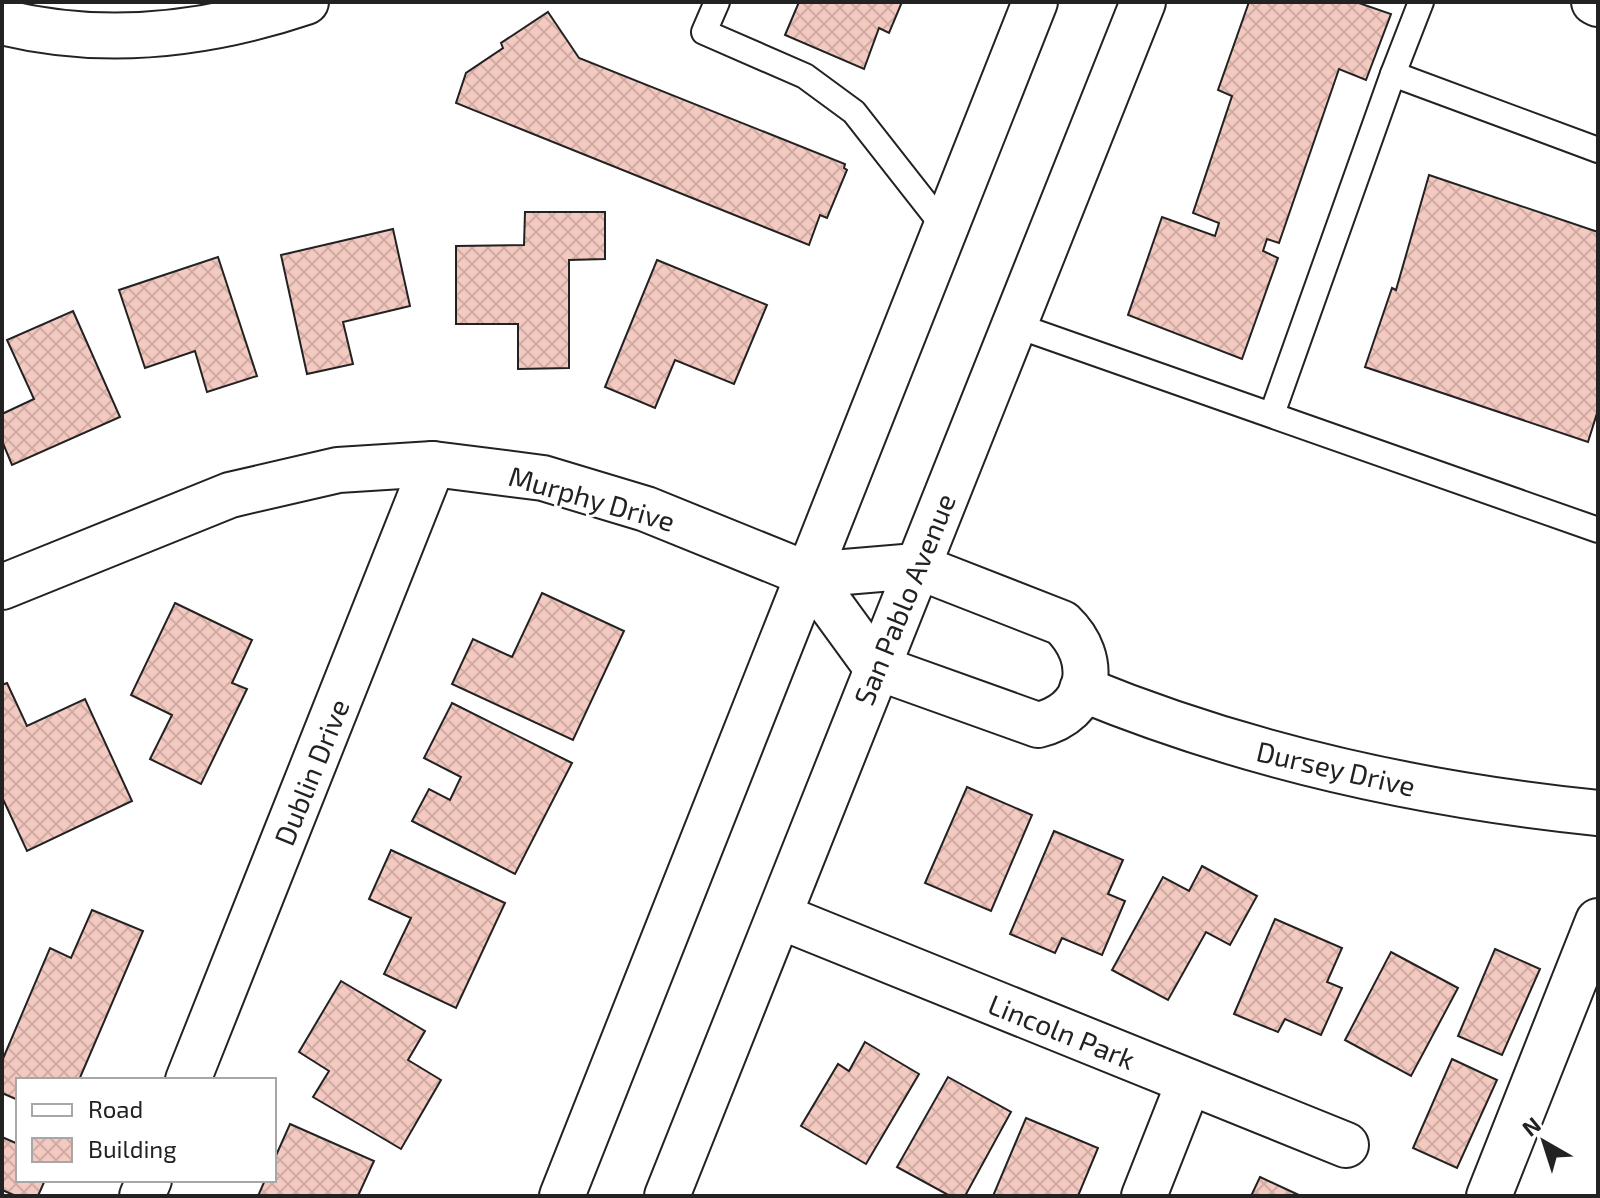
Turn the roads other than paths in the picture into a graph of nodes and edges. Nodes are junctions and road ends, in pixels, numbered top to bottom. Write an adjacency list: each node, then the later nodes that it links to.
1 (306, 2): 6 (street)
2 (717, 2): 9 (lane)
3 (1035, 2): 9 (street)
4 (1143, 2): 10 (street, San Pablo Avenue)
5 (1421, 2): 7 (lane)
6 (2, 22)
7 (1393, 74): 8 (lane); 11 (lane)
8 (1598, 150)
9 (945, 228): 15 (street)
10 (1015, 325): 11 (lane); 14 (street, San Pablo Avenue)
11 (1272, 414): 13 (lane)
12 (433, 464): 15 (street, Murphy Drive); 16 (street, Murphy Drive); 22 (street, Dublin Drive)
13 (1598, 530)
14 (916, 566): 15 (street); 17 (street, San Pablo Avenue); 18 (street)
15 (809, 575): 17 (street); 25 (street)
16 (2, 587)
17 (876, 667): 18 (street); 20 (street, San Pablo Avenue)
18 (1082, 689): 19 (street, Dursey Drive)
19 (1598, 813)
20 (779, 916): 23 (street, Lincoln Park); 26 (street, San Pablo Avenue)
21 (1598, 921): 28 (street)
22 (189, 1078)
23 (1189, 1082): 24 (street, Lincoln Park); 27 (street)
24 (1346, 1145)
25 (562, 1196)
26 (667, 1196)
27 (1144, 1196)
28 (1489, 1196)

